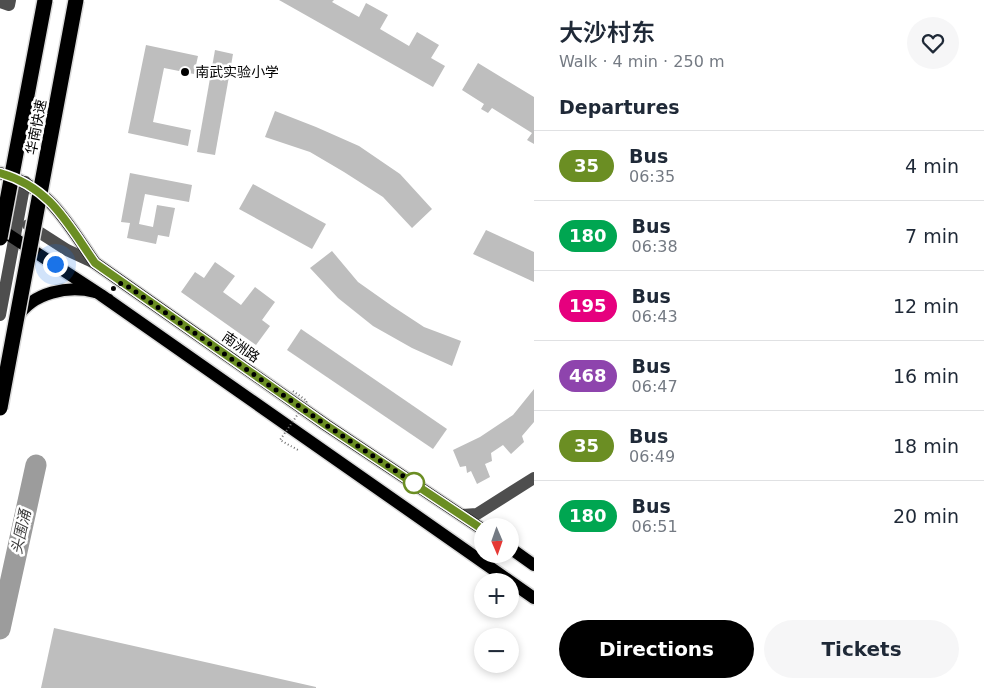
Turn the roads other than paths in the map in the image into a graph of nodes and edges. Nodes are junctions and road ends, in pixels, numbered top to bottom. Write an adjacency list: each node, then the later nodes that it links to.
1 (10, 0): 4 (street)
2 (45, 0): 12 (highway, 华南快速, bridge)
3 (76, 0): 21 (highway, 华南快速, bridge)
4 (0, 2)
5 (0, 173): 6 (main road, 南洲路)
6 (25, 182): 7 (main road, 南洲路); 8 (street)
7 (39, 191): 10 (street); 14 (main road, 南洲路)
8 (18, 219): 9 (street); 10 (street); 12 (street)
9 (0, 224)
10 (32, 228): 13 (street); 14 (street)
11 (0, 229): 12 (main road)
12 (7, 238): 13 (main road); 18 (street)
13 (28, 247): 16 (main road); 19 (street)
14 (95, 263): 15 (main road, 南洲路)
15 (123, 283): 17 (main road); 23 (main road, 南洲路)
16 (97, 293): 17 (main road); 19 (main road)
17 (110, 302): 27 (main road)
18 (0, 315)
19 (15, 322): 20 (street)
20 (0, 402)
21 (0, 408)
22 (534, 478): 23 (street)
23 (462, 515): 24 (main road, 南洲路)
24 (474, 523)
25 (519, 554): 26 (main road)
26 (534, 565)
27 (534, 598)

